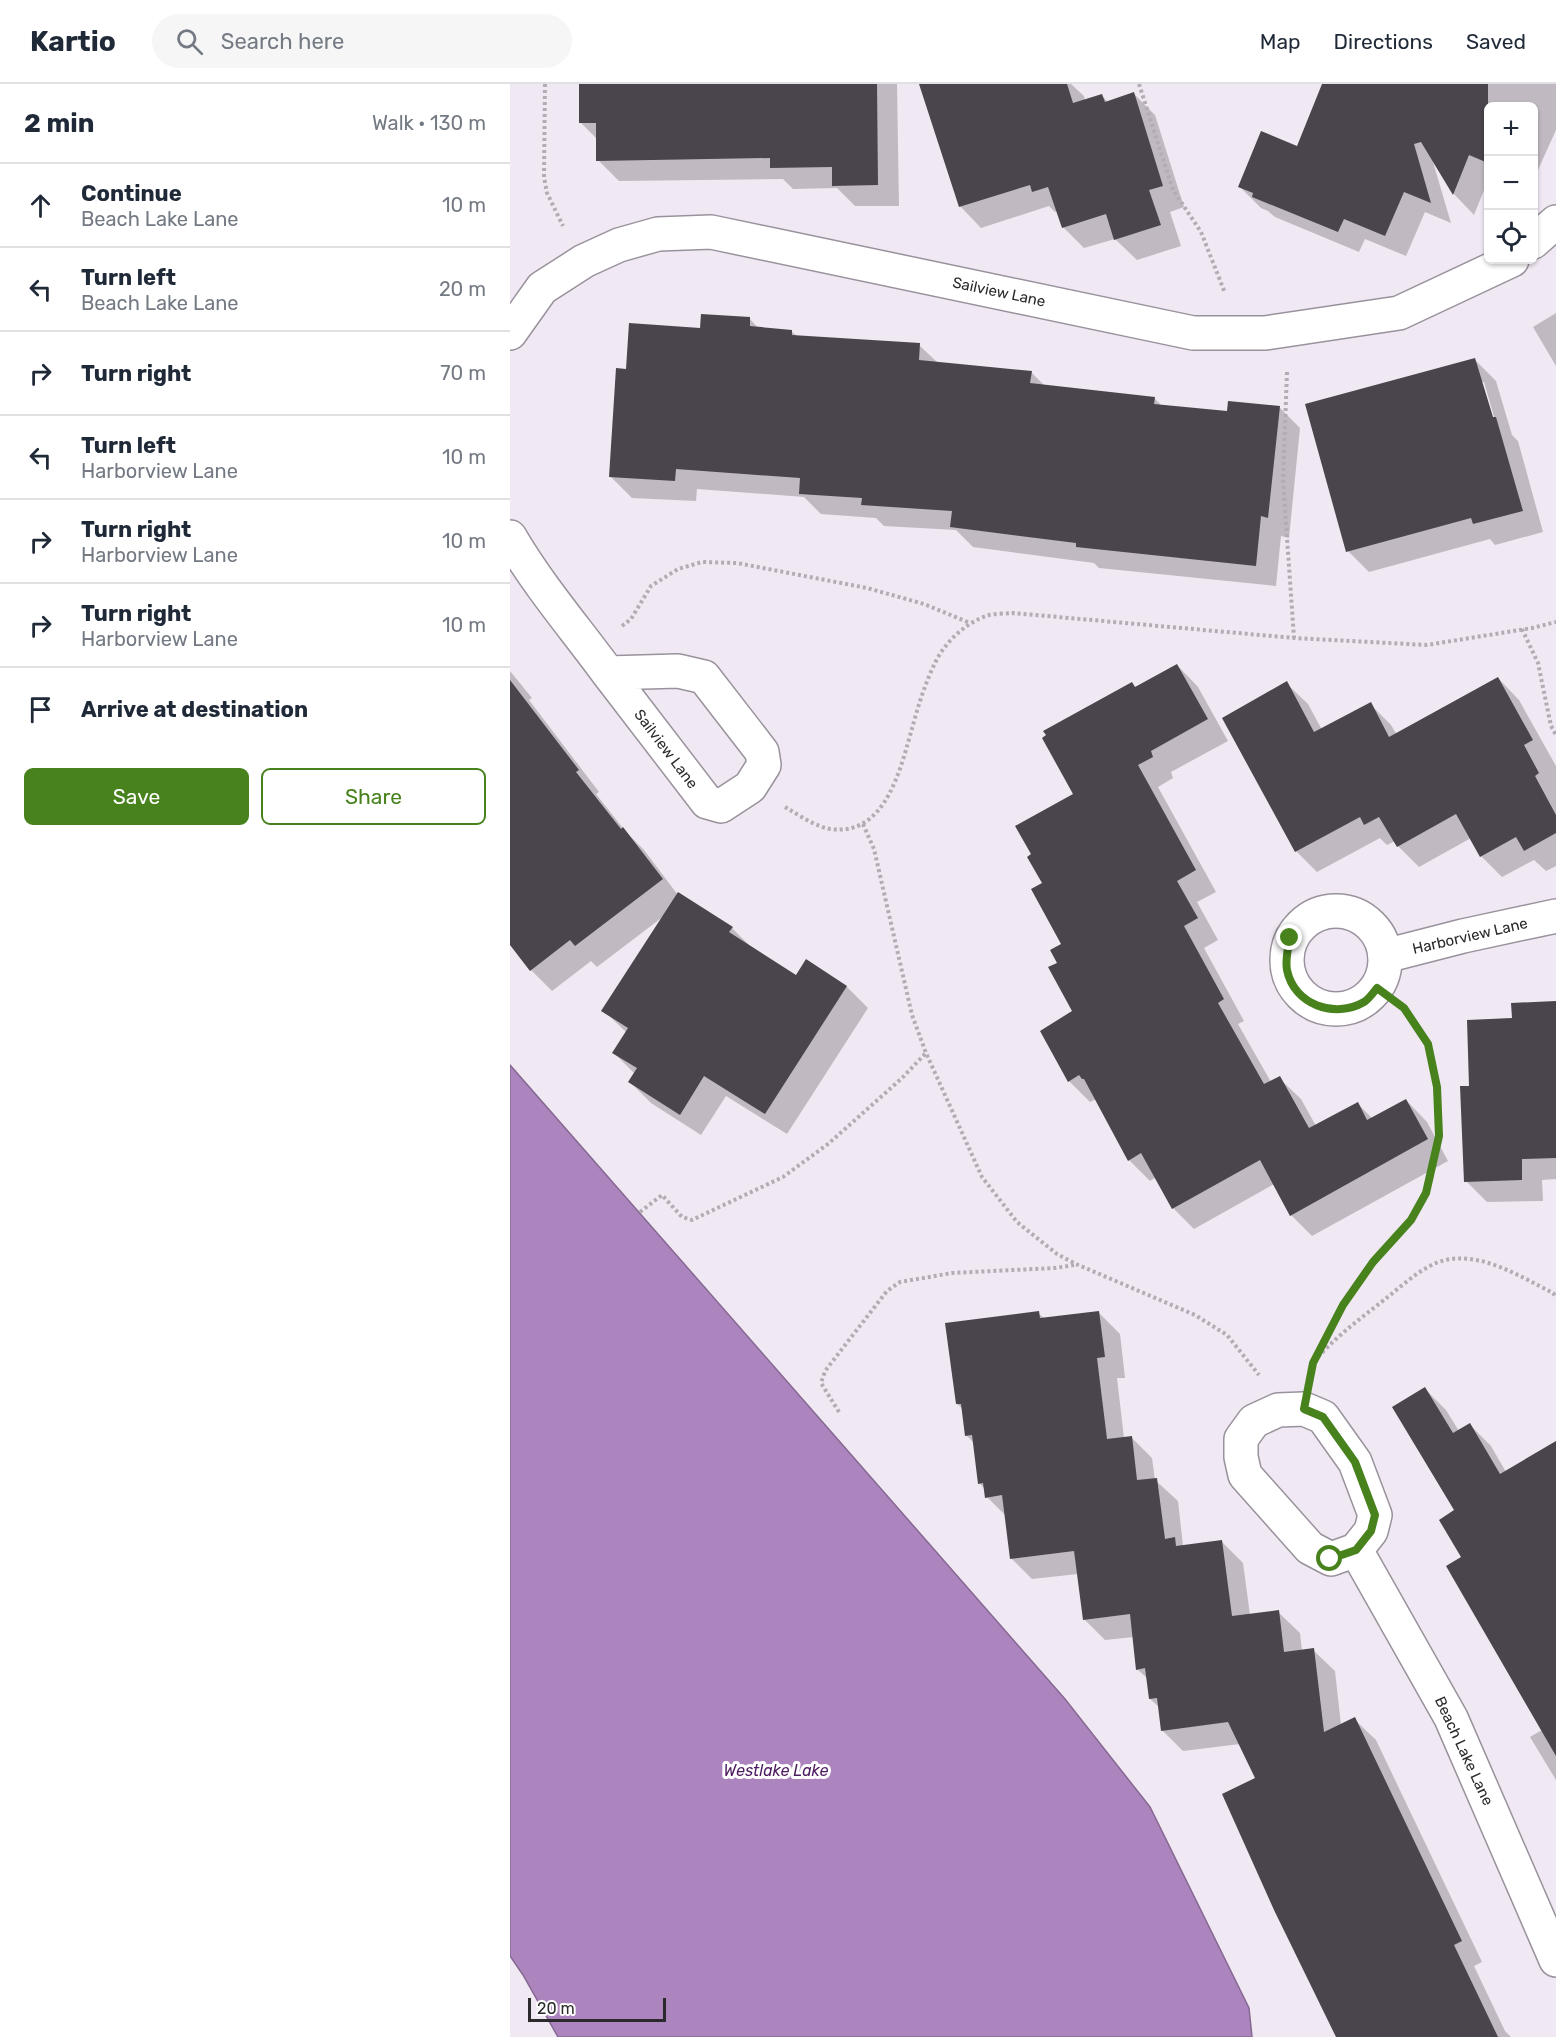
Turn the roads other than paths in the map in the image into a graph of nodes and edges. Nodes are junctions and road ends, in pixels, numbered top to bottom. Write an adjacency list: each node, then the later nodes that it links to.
1 (1556, 222): 2 (street)
2 (1538, 238)
3 (1504, 264): 4 (street, Sailview Lane)
4 (510, 333)
5 (510, 537): 6 (street, Sailview Lane)
6 (600, 662): 6 (street, Sailview Lane)
7 (1556, 916): 8 (street, Harborview Lane)
8 (1385, 956): 8 (street)
9 (1356, 1550): 9 (street); 10 (street, Beach Lake Lane)
10 (1556, 1960)

